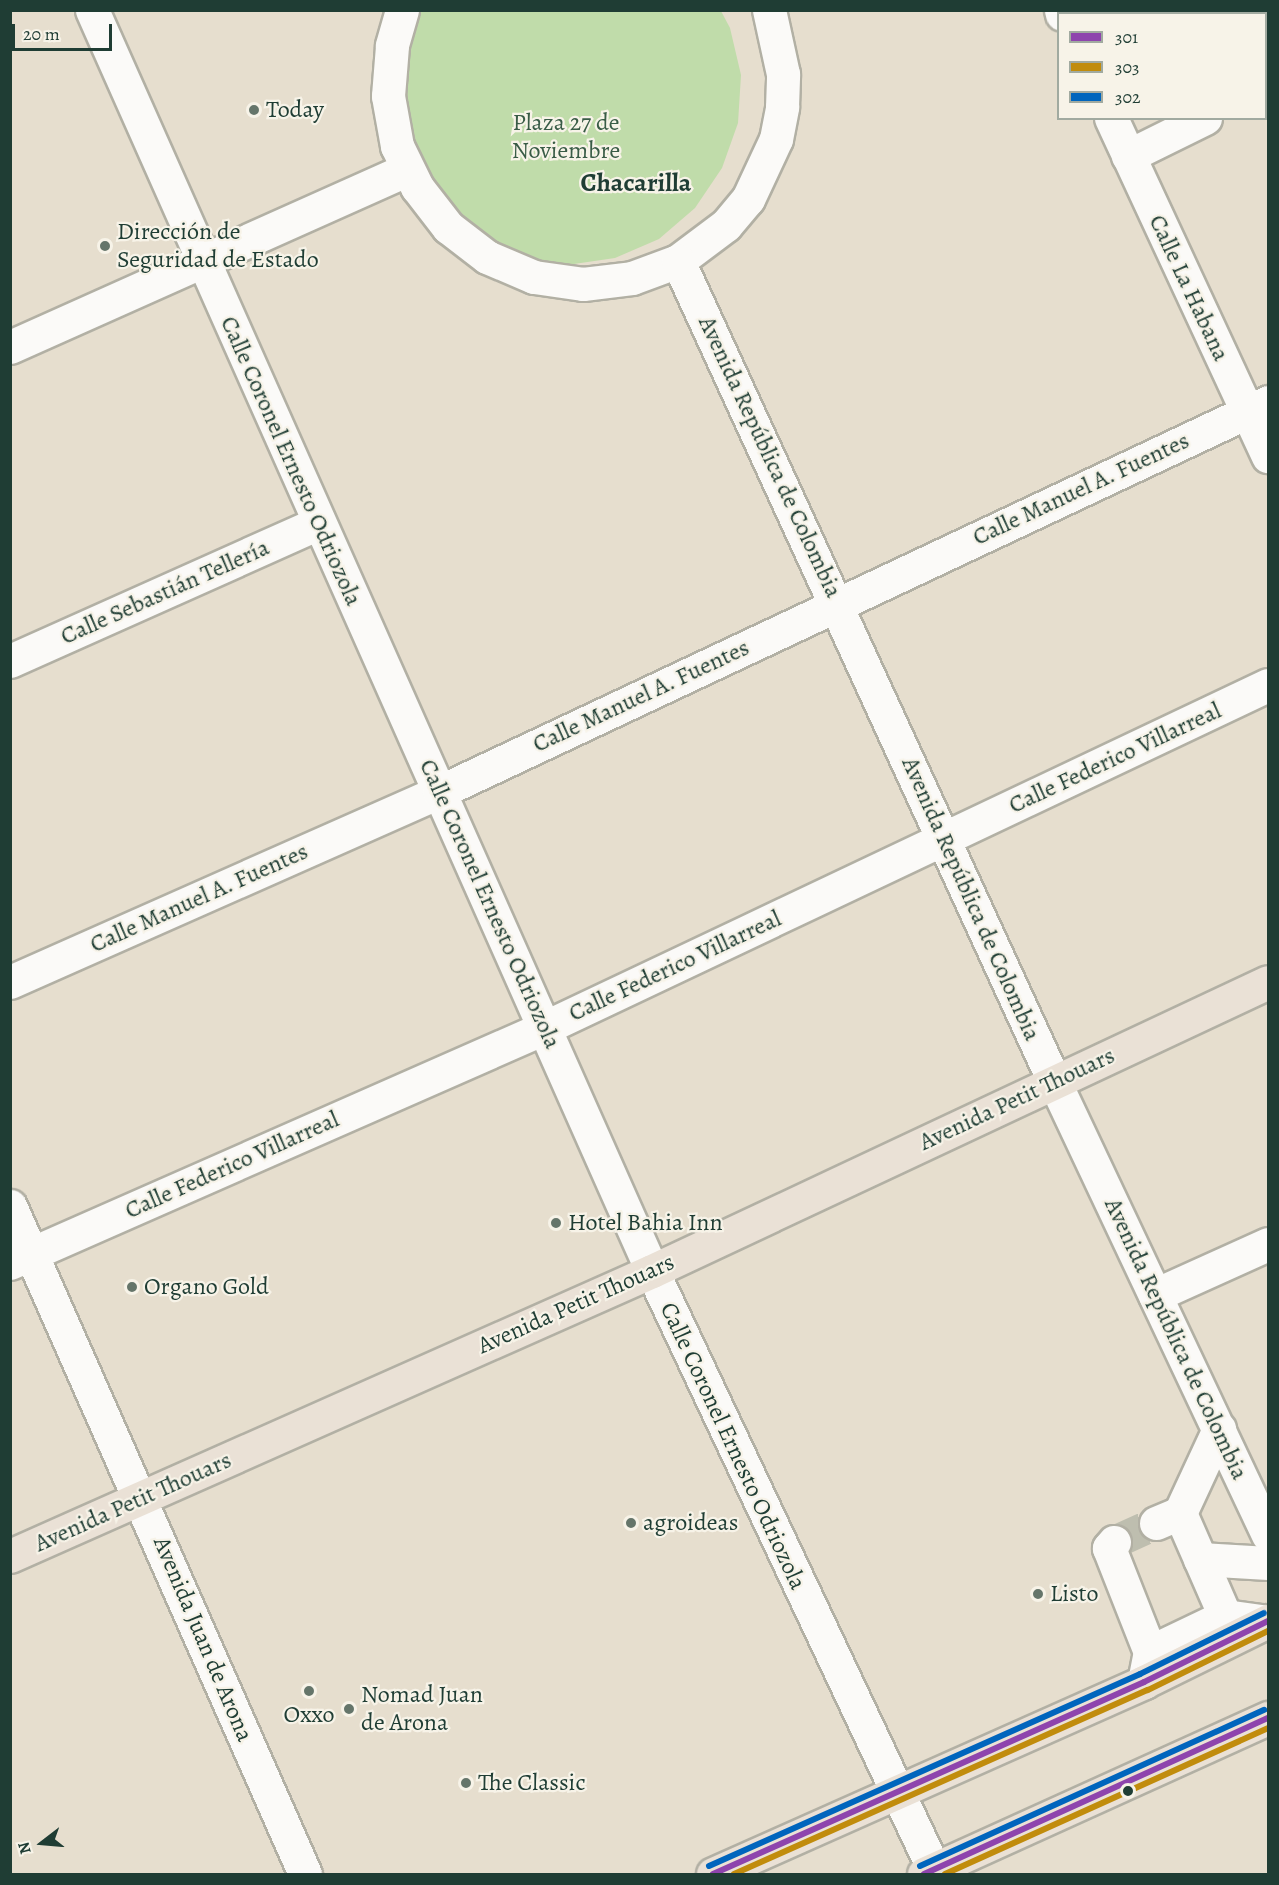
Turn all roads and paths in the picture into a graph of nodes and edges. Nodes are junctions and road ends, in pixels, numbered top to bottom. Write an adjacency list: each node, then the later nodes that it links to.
1 (92, 10): 8 (street, Calle Coronel Ernesto Odriozola)
2 (402, 10): 7 (street)
3 (768, 10): 9 (street)
4 (1112, 120): 6 (street, Calle La Habana)
5 (1201, 120): 6 (street)
6 (1128, 156): 11 (street, Calle La Habana)
7 (407, 169): 8 (street); 9 (street)
8 (203, 261): 10 (street); 13 (street, Calle Coronel Ernesto Odriozola)
9 (678, 261): 14 (street, Avenida República de Colombia)
10 (10, 347)
11 (1258, 407): 12 (street, Calle La Habana); 14 (street, Calle Manuel A. Fuentes)
12 (1269, 456)
13 (319, 523): 15 (street, Calle Sebastián Tellería); 17 (street, Calle Coronel Ernesto Odriozola)
14 (838, 602): 17 (street, Calle Manuel A. Fuentes); 18 (street, Avenida República de Colombia)
15 (10, 661)
16 (1269, 685): 18 (street, Calle Federico Villarreal)
17 (439, 792): 19 (street, Calle Manuel A. Fuentes); 21 (street, Calle Coronel Ernesto Odriozola)
18 (943, 839): 21 (street, Calle Federico Villarreal); 22 (street, Avenida República de Colombia)
19 (10, 982)
20 (1269, 982): 22 (main road, Avenida Petit Thouars)
21 (546, 1027): 25 (street, Calle Federico Villarreal); 26 (street, Calle Coronel Ernesto Odriozola)
22 (1054, 1081): 26 (main road, Avenida Petit Thouars); 27 (street, Avenida República de Colombia)
23 (10, 1206): 25 (street, Avenida Juan de Arona)
24 (1269, 1244): 27 (street)
25 (21, 1258): 29 (street, Avenida Juan de Arona)
26 (652, 1271): 29 (main road, Avenida Petit Thouars); 39 (street, Calle Coronel Ernesto Odriozola)
27 (1155, 1295): 28 (street, Avenida República de Colombia)
28 (1219, 1429): 30 (street, Avenida República de Colombia); 33 (street)
29 (142, 1498): 32 (main road, Avenida Petit Thouars); 41 (street, Avenida Juan de Arona)
30 (1269, 1535)
31 (1114, 1542): 37 (street)
32 (10, 1556)
33 (1200, 1559): 34 (street); 35 (street)
34 (1269, 1563)
35 (1225, 1616): 36 (street); 37 (street)
36 (1268, 1622): 37 (main road)
37 (1147, 1667): 39 (main road)
38 (1269, 1718): 40 (main road)
39 (898, 1794): 40 (street, Calle Coronel Ernesto Odriozola); 42 (main road)
40 (932, 1873)
41 (305, 1875)
42 (713, 1875)

